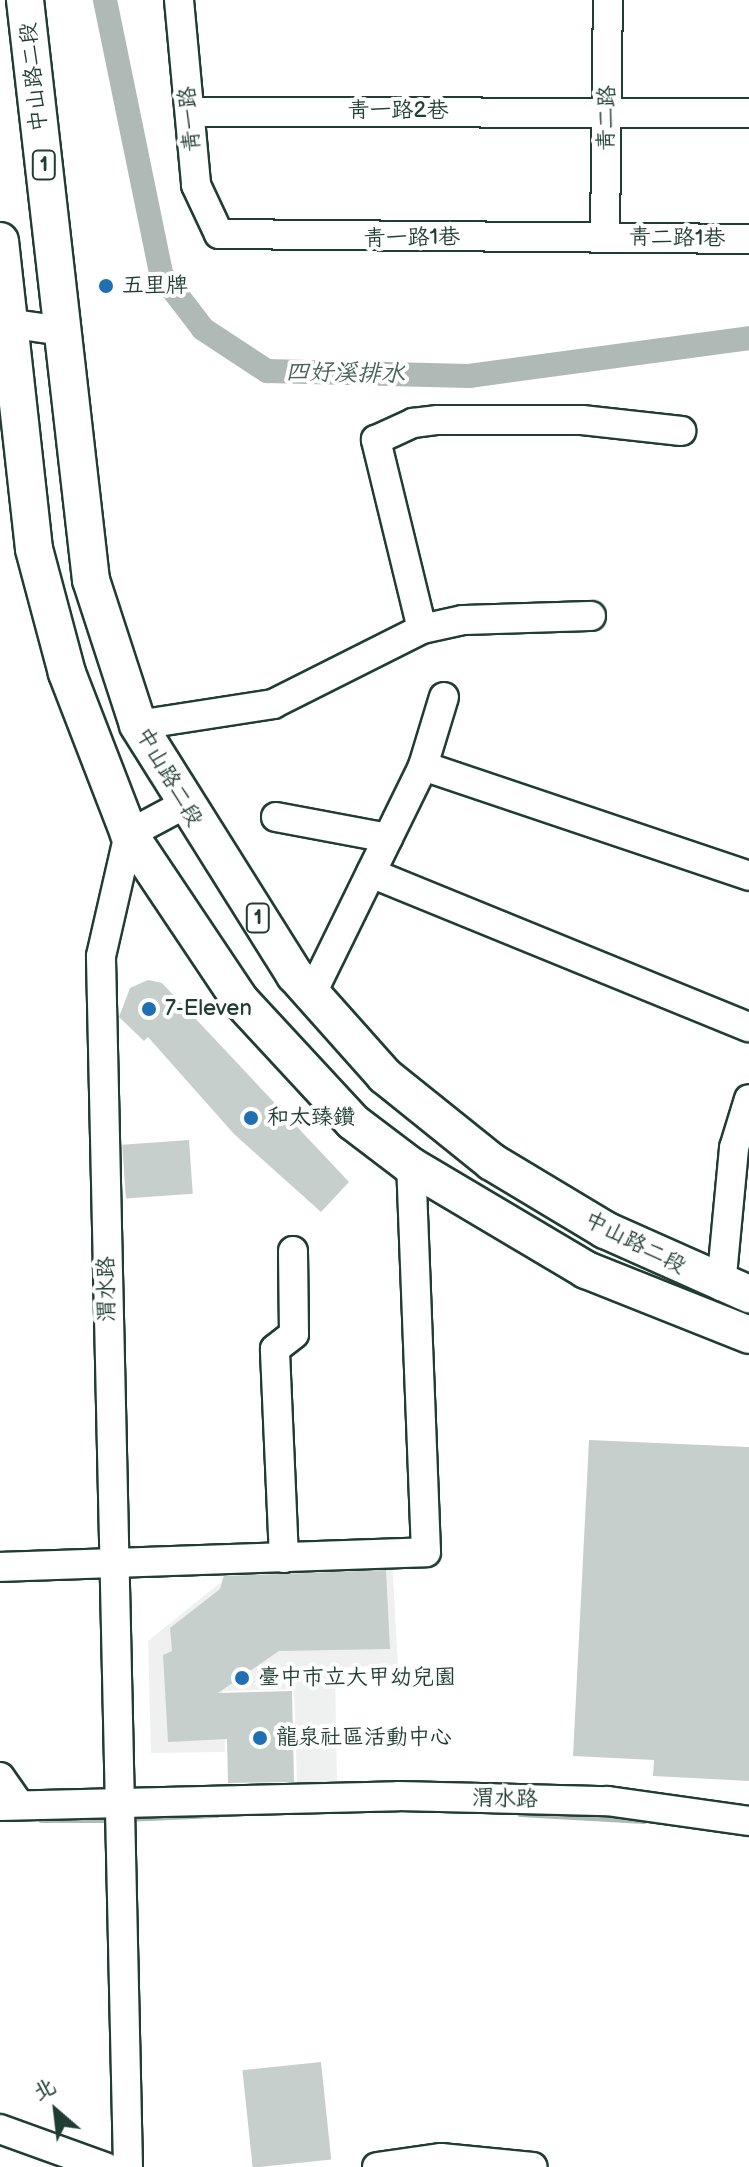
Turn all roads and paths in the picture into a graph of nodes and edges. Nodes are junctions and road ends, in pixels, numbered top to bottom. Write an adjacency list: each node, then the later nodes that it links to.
1 (25, 0): 12 (main road, 中山路二段 / 1)
2 (179, 0): 5 (street, 青一路)
3 (608, 0): 4 (street, 青二路)
4 (607, 111): 5 (street, 青一路2巷); 6 (street, 青一路2巷); 8 (street, 青二路)
5 (190, 112): 7 (street, 青一路)
6 (749, 113)
7 (219, 234): 8 (street, 青一路1巷)
8 (605, 236): 9 (street, 青二路1巷)
9 (749, 239)
10 (0, 241): 11 (main road, 中山路二段)
11 (5, 324): 12 (street); 21 (main road, 中山路二段)
12 (63, 331): 17 (main road, 中山路二段 / 1)
13 (681, 431): 15 (street)
14 (591, 616): 15 (street)
15 (422, 629): 17 (street)
16 (444, 697): 18 (street)
17 (138, 725): 19 (main road, 中山路二段 / 1)
18 (423, 766): 22 (street); 24 (street)
19 (183, 805): 21 (street); 25 (main road, 中山路二段 / 1)
20 (276, 817): 22 (street)
21 (129, 834): 28 (main road, 中山路二段); 33 (street, 渭水路)
22 (388, 838): 23 (street)
23 (371, 873): 25 (street); 26 (street)
24 (749, 876)
25 (312, 993): 30 (main road, 中山路二段 / 1)
26 (749, 1027)
27 (749, 1099): 30 (street)
28 (411, 1166): 31 (main road, 中山路二段); 32 (street)
29 (293, 1251): 32 (street)
30 (735, 1290)
31 (749, 1335)
32 (284, 1558): 33 (street)
33 (111, 1564): 34 (street); 37 (street, 渭水路)
34 (0, 1567)
35 (0, 1777): 36 (street)
36 (9, 1804): 37 (street, 渭水路)
37 (117, 1808): 38 (street, 渭水路); 41 (street, 渭水路)
38 (749, 1821)
39 (0, 2129): 40 (street)
40 (105, 2167)
41 (128, 2167)
42 (377, 2167): 43 (street)
43 (533, 2167)

